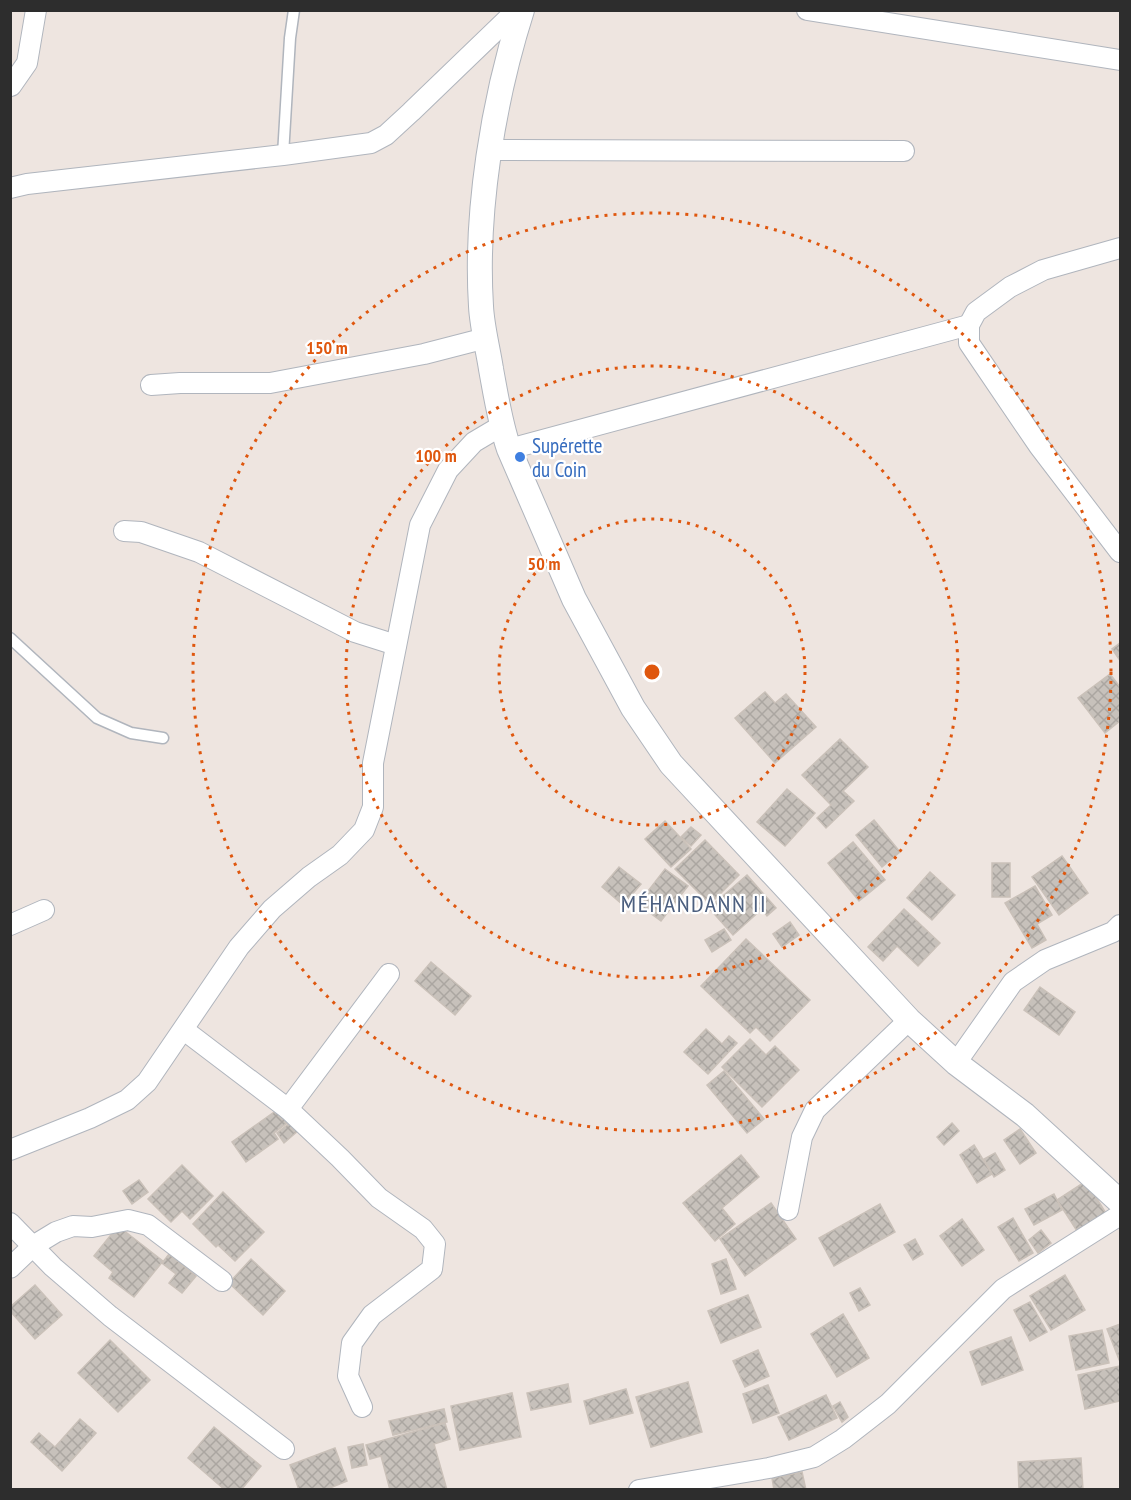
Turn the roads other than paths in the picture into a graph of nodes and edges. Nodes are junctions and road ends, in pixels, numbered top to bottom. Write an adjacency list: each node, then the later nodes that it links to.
1 (36, 10): 6 (street)
2 (294, 10): 9 (lane)
3 (519, 10): 7 (street); 9 (street)
4 (807, 10): 5 (street)
5 (1120, 60)
6 (11, 86)
7 (490, 150): 8 (street); 13 (street)
8 (904, 151)
9 (283, 155): 10 (street)
10 (10, 188)
11 (1120, 248): 12 (street)
12 (969, 325): 16 (street); 18 (street)
13 (486, 338): 14 (street); 15 (street)
14 (151, 385)
15 (501, 426): 16 (street); 20 (street)
16 (509, 449): 26 (street)
17 (124, 531): 20 (street)
18 (1120, 552)
19 (10, 638): 21 (lane)
20 (396, 645): 27 (street)
21 (163, 738)
22 (44, 910): 23 (street)
23 (10, 925)
24 (1120, 926): 28 (street)
25 (389, 974): 29 (street)
26 (909, 1020): 28 (street); 32 (street)
27 (184, 1029): 29 (street); 30 (street)
28 (956, 1063): 31 (street)
29 (288, 1109): 38 (street)
30 (10, 1150)
31 (1120, 1202)
32 (788, 1210)
33 (1120, 1215): 40 (street)
34 (10, 1223): 35 (street)
35 (33, 1246): 36 (street); 37 (street); 39 (street)
36 (10, 1268)
37 (222, 1281)
38 (362, 1407)
39 (284, 1449)
40 (639, 1490)

